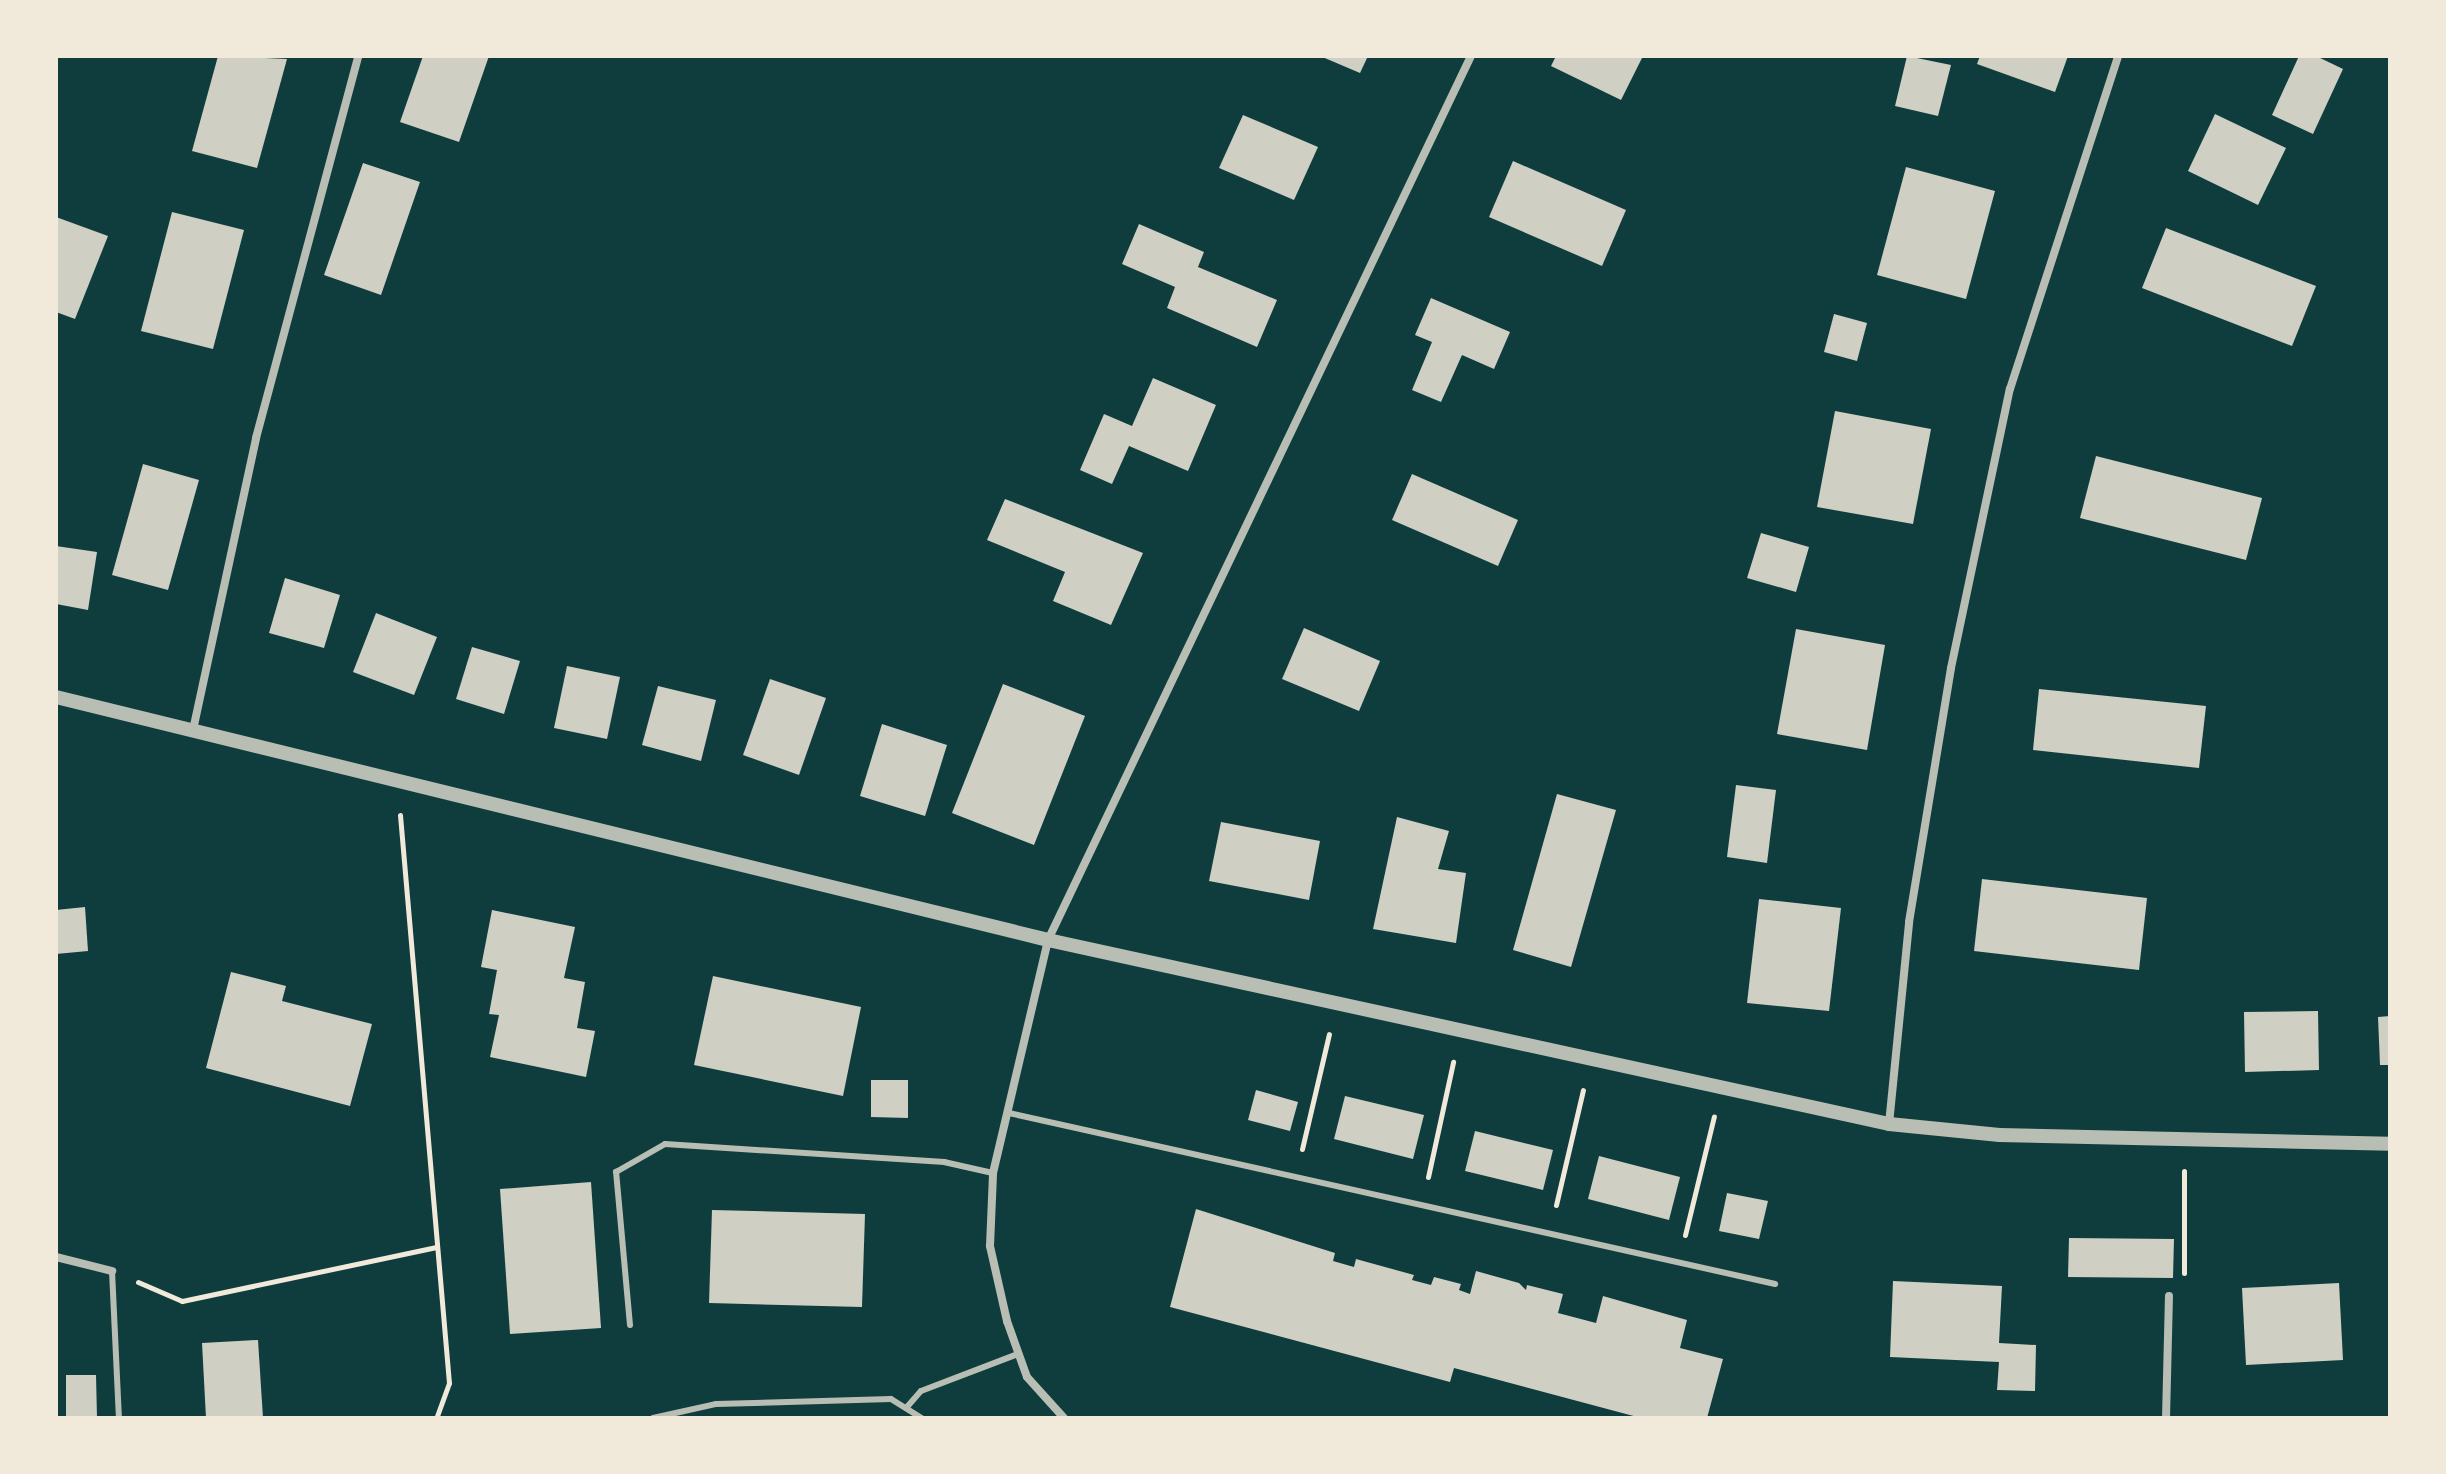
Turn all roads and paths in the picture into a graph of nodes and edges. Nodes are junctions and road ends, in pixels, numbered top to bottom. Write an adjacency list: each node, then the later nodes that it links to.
1 (358, 56): 5 (street)
2 (1471, 56): 7 (street)
3 (2118, 56): 13 (street)
4 (56, 697): 5 (street)
5 (193, 730): 6 (street)
6 (408, 783): 7 (street); 20 (path)
7 (1048, 940): 8 (street); 12 (street)
8 (1337, 1004): 9 (street); 17 (path)
9 (1460, 1031): 10 (street); 18 (path)
10 (1590, 1059): 11 (street); 19 (path)
11 (1721, 1088): 13 (street); 22 (path)
12 (1009, 1113): 16 (street); 17 (lane)
13 (1889, 1124): 14 (street)
14 (2184, 1142): 15 (street); 25 (path)
15 (2390, 1144)
16 (993, 1173): 26 (lane); 27 (street)
17 (1295, 1177): 18 (lane)
18 (1422, 1205): 19 (lane)
19 (1550, 1234): 22 (lane)
20 (436, 1247): 23 (path); 30 (path)
21 (56, 1257): 23 (street)
22 (1679, 1263): 24 (lane)
23 (112, 1271): 29 (lane)
24 (1775, 1284)
25 (2169, 1296): 34 (street)
26 (630, 1325)
27 (1018, 1354): 28 (lane); 33 (street)
28 (907, 1407): 31 (lane); 32 (lane)
29 (119, 1418)
30 (436, 1418)
31 (653, 1418)
32 (921, 1418)
33 (1064, 1418)
34 (2166, 1418)

